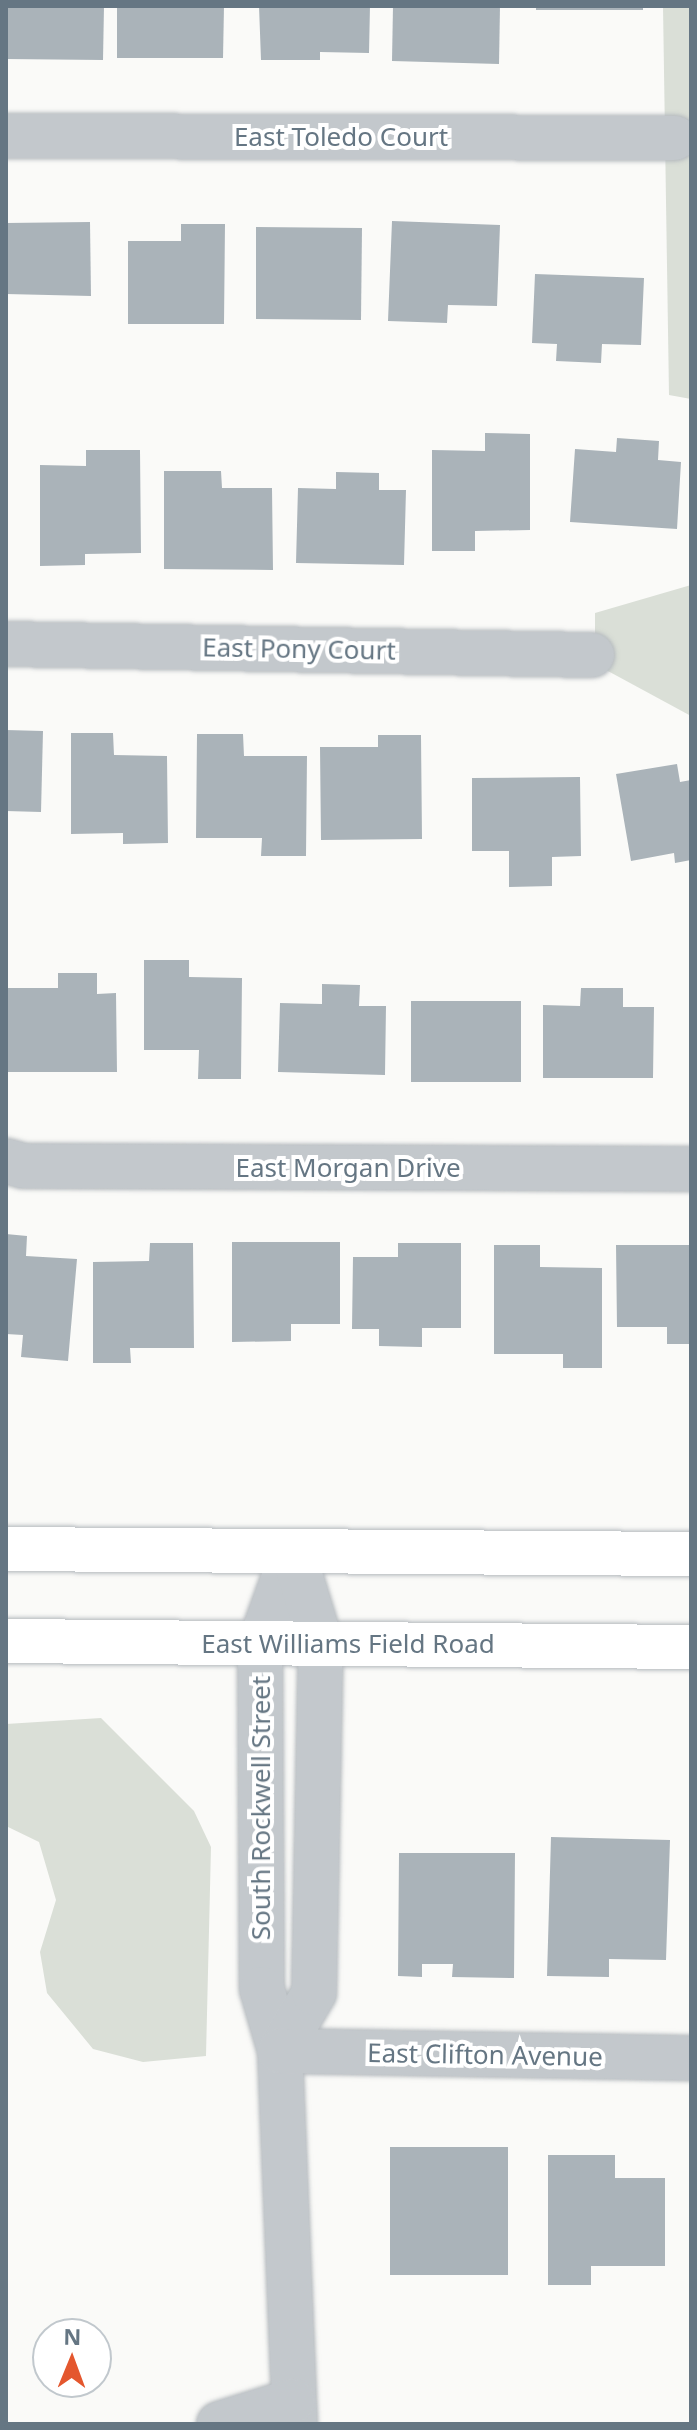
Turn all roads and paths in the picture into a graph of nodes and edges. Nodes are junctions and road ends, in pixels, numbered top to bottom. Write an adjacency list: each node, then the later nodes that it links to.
1 (6, 136): 2 (street, East Toledo Court)
2 (675, 138)
3 (6, 644): 4 (street, East Pony Court)
4 (592, 655)
5 (6, 1161): 6 (street, East Morgan Drive)
6 (691, 1169)
7 (6, 1549): 8 (main road)
8 (293, 1552): 9 (main road); 11 (street, South Rockwell Street); 12 (street, South Rockwell Street)
9 (691, 1554)
10 (6, 1641): 11 (main road, East Williams Field Road)
11 (260, 1643): 12 (main road, East Williams Field Road); 14 (street, South Rockwell Street)
12 (321, 1644): 13 (main road, East Williams Field Road); 14 (street, South Rockwell Street)
13 (691, 1647)
14 (280, 2051): 15 (street, East Clifton Avenue); 16 (street, South Rockwell Street)
15 (691, 2058)
16 (294, 2413): 17 (street)
17 (219, 2424)

